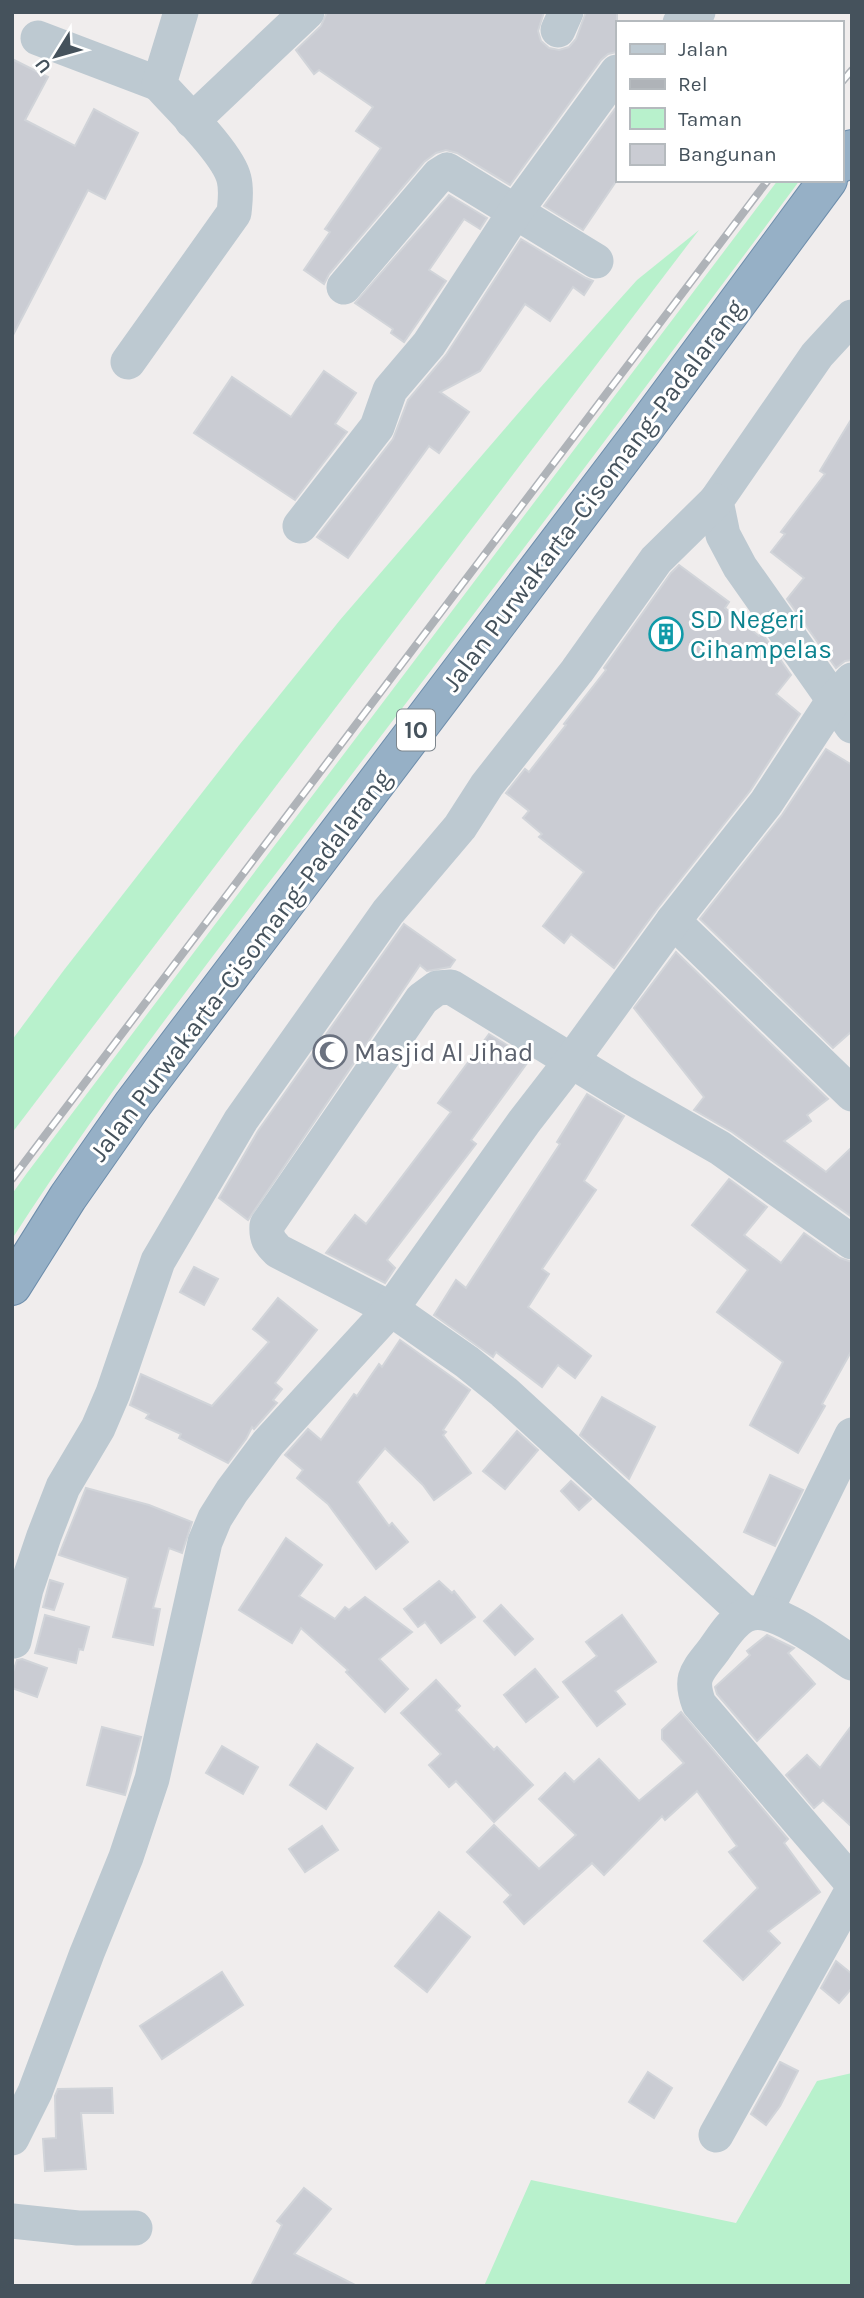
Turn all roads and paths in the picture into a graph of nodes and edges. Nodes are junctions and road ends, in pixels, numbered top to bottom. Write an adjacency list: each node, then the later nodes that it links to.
1 (181, 12): 5 (street)
2 (307, 12): 6 (street)
3 (38, 38): 5 (street)
4 (616, 73): 8 (street)
5 (159, 84): 6 (street)
6 (192, 121): 12 (street)
7 (827, 182): 20 (highway, Jalan Purwakarta–Cisomang–Padalarang / 10)
8 (515, 212): 9 (street); 10 (street); 14 (street)
9 (596, 261)
10 (344, 287)
11 (852, 317): 13 (street)
12 (128, 362)
13 (716, 501): 15 (street); 24 (street)
14 (300, 526)
15 (845, 702): 16 (street)
16 (673, 920): 17 (street); 18 (street)
17 (572, 1060): 19 (street); 21 (street); 21 (street)
18 (852, 1094)
19 (852, 1242)
20 (12, 1286)
21 (391, 1309): 23 (street); 29 (street)
22 (852, 1435): 23 (street)
23 (756, 1613): 25 (street); 26 (street)
24 (14, 1641)
25 (852, 1663)
26 (852, 1882)
27 (852, 1891): 28 (street)
28 (716, 2135)
29 (12, 2138)
30 (12, 2221): 31 (street)
31 (135, 2228)

